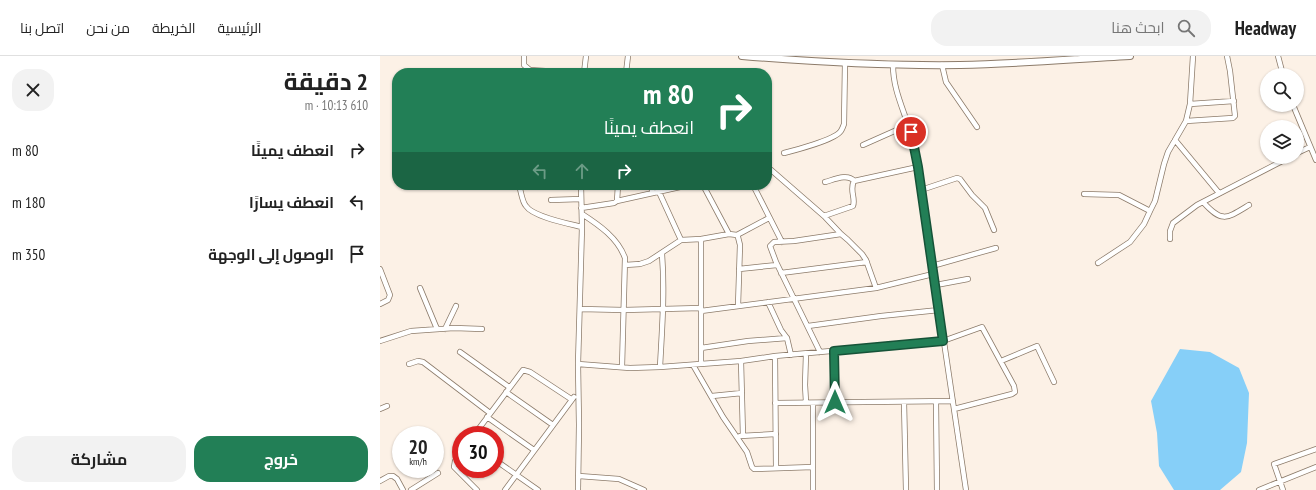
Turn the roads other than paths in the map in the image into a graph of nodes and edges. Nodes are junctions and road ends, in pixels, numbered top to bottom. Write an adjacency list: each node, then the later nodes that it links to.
1 (524, 56): 12 (street)
2 (586, 56): 13 (street)
3 (628, 56): 14 (street)
4 (742, 56): 9 (main road)
5 (1130, 56): 11 (main road)
6 (1193, 56): 17 (street)
7 (1227, 56): 16 (street)
8 (1278, 56): 15 (street)
9 (845, 63): 10 (main road); 26 (street)
10 (893, 65): 11 (main road); 20 (street)
11 (942, 65): 21 (street)
12 (528, 68)
13 (585, 68)
14 (627, 68)
15 (1281, 68)
16 (1234, 101): 17 (street); 19 (street)
17 (1190, 104): 19 (street)
18 (1297, 112): 24 (street)
19 (1186, 121): 22 (street)
20 (908, 125): 23 (street); 29 (street)
21 (977, 127)
22 (1175, 140): 42 (street); 51 (street)
23 (863, 145)
24 (1310, 147): 25 (street); 27 (street)
25 (1304, 150)
26 (784, 154)
27 (1316, 160)
28 (1276, 164): 42 (street)
29 (918, 167): 31 (street); 40 (street)
30 (772, 171): 53 (street)
31 (854, 181): 32 (street); 53 (street)
32 (825, 182)
33 (520, 190): 55 (street)
34 (581, 190): 45 (street)
35 (618, 190): 47 (street)
36 (652, 190): 43 (street)
37 (668, 190): 41 (street)
38 (706, 190): 57 (street)
39 (755, 190): 54 (street)
40 (921, 190): 56 (street); 70 (street)
41 (659, 192): 43 (street); 61 (street)
42 (1219, 193): 48 (street)
43 (652, 194): 47 (street)
44 (1084, 194): 51 (street)
45 (581, 199): 46 (street); 50 (street)
46 (551, 200)
47 (617, 201): 50 (street)
48 (1202, 202): 49 (street); 60 (street)
49 (1249, 205)
50 (581, 208): 52 (street)
51 (1150, 212): 67 (street)
52 (582, 214): 55 (street); 68 (street)
53 (824, 216): 58 (street)
54 (769, 218): 59 (street); 63 (street)
55 (582, 227): 85 (street)
56 (994, 230)
57 (729, 234): 59 (street); 62 (street)
58 (840, 234): 63 (street); 66 (street)
59 (737, 235): 72 (street)
60 (1170, 239)
61 (681, 240): 62 (street); 65 (street)
62 (701, 240): 86 (street)
63 (782, 242): 69 (street)
64 (996, 248): 70 (street)
65 (662, 254): 68 (street); 84 (street)
66 (867, 262): 73 (street); 78 (street)
67 (1098, 263)
68 (626, 265): 87 (street)
69 (777, 265): 72 (street); 73 (street)
70 (932, 266): 74 (street)
71 (380, 269): 81 (street)
72 (739, 269): 83 (street)
73 (781, 273): 79 (street)
74 (933, 274): 76 (street); 78 (street)
75 (968, 278): 76 (street)
76 (936, 285): 88 (street)
77 (420, 288): 91 (street)
78 (876, 288): 79 (street)
79 (794, 299): 80 (street); 89 (street)
80 (768, 302): 83 (street); 93 (street)
81 (380, 304)
82 (456, 306): 90 (street)
83 (738, 306): 86 (street)
84 (663, 308): 86 (street); 87 (street); 110 (street)
85 (580, 309): 87 (street); 106 (street)
86 (701, 309): 96 (street)
87 (624, 310): 109 (street)
88 (939, 310): 89 (street); 95 (street)
89 (808, 326): 99 (street)
90 (445, 328): 91 (street); 92 (street)
91 (437, 329): 94 (street)
92 (482, 329)
93 (787, 338): 96 (street); 101 (street)
94 (380, 341)
95 (943, 341): 97 (street); 104 (street); 118 (street)
96 (701, 348): 107 (street)
97 (834, 351): 99 (street); 120 (street)
98 (460, 352): 112 (street)
99 (820, 352): 100 (street)
100 (806, 354): 101 (street); 119 (street)
101 (791, 355): 102 (street)
102 (775, 356): 103 (street); 123 (street)
103 (741, 361): 107 (street); 115 (street)
104 (1001, 361): 111 (street); 127 (street)
105 (409, 364): 128 (street)
106 (578, 364): 109 (street); 114 (street)
107 (701, 364): 108 (street)
108 (693, 365): 110 (street); 116 (street)
109 (622, 367): 110 (street)
110 (660, 367)
111 (1054, 382)
112 (509, 387): 113 (street); 117 (street)
113 (506, 392): 128 (street); 129 (street)
114 (578, 393): 117 (street); 141 (street)
115 (742, 393): 116 (street); 133 (street)
116 (712, 396): 132 (street)
117 (571, 399): 129 (street)
118 (953, 401): 122 (street); 127 (street)
119 (806, 402): 123 (street); 124 (street)
120 (835, 402): 121 (street); 124 (street)
121 (904, 402): 122 (street); 154 (street)
122 (936, 402): 155 (street)
123 (775, 403): 131 (street)
124 (814, 403): 137 (street)
125 (387, 406): 126 (street)
126 (380, 409)
127 (954, 409): 156 (street)
128 (489, 415): 130 (street); 135 (street)
129 (553, 425): 135 (street)
130 (481, 426)
131 (776, 434): 133 (street); 139 (street)
132 (735, 436): 133 (street); 139 (street)
133 (743, 436)
134 (1316, 449): 145 (street)
135 (534, 450): 140 (street)
136 (504, 466): 140 (street)
137 (812, 467): 139 (street); 153 (street)
138 (1316, 467): 145 (street)
139 (776, 468)
140 (516, 475): 149 (street); 150 (street)
141 (579, 476): 151 (street); 152 (street)
142 (430, 478): 147 (street)
143 (465, 478): 148 (street)
144 (380, 481): 146 (street)
145 (1280, 482): 157 (street); 158 (street)
146 (403, 490)
147 (411, 490)
148 (477, 490)
149 (505, 490)
150 (538, 490)
151 (578, 490)
152 (644, 490)
153 (813, 490)
154 (906, 490)
155 (937, 490)
156 (966, 490)
157 (1259, 490)
158 (1283, 490)

